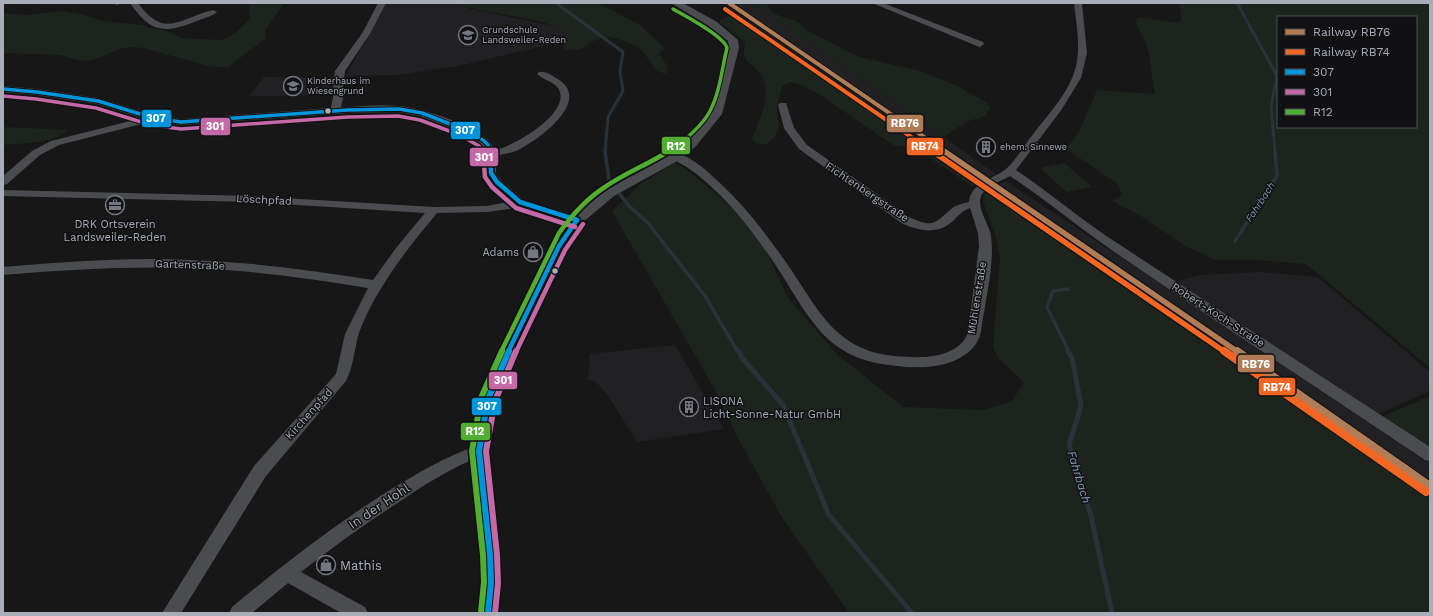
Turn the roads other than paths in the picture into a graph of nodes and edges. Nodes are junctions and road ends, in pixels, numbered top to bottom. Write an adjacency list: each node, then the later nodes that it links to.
1 (134, 3): 6 (street)
2 (382, 3): 11 (street)
3 (676, 3): 14 (street)
4 (876, 3): 7 (street)
5 (1078, 3): 15 (street)
6 (213, 12)
7 (980, 44)
8 (542, 74): 13 (street)
9 (3, 89): 12 (street)
10 (783, 105): 19 (street, Fichtenbergstraße)
11 (335, 111): 12 (street); 13 (street)
12 (153, 118): 16 (street)
13 (492, 154): 18 (street)
14 (676, 156): 19 (street, Mühlenstraße); 21 (street)
15 (1010, 171): 19 (street); 25 (street, Robert-Koch-Straße)
16 (3, 182)
17 (4, 194): 20 (street, Löschpfad)
18 (520, 202): 20 (street, Löschpfad); 21 (street)
19 (975, 204)
20 (434, 210): 23 (street, Kirchenpfad)
21 (578, 220): 24 (street)
22 (3, 271): 23 (street, Gartenstraße)
23 (375, 285): 27 (street, Kirchenpfad)
24 (479, 451): 26 (street, In der Hohl); 30 (street)
25 (1430, 455)
26 (286, 573): 28 (street, In der Hohl); 29 (street)
27 (171, 613)
28 (238, 613)
29 (359, 613)
30 (488, 613)

